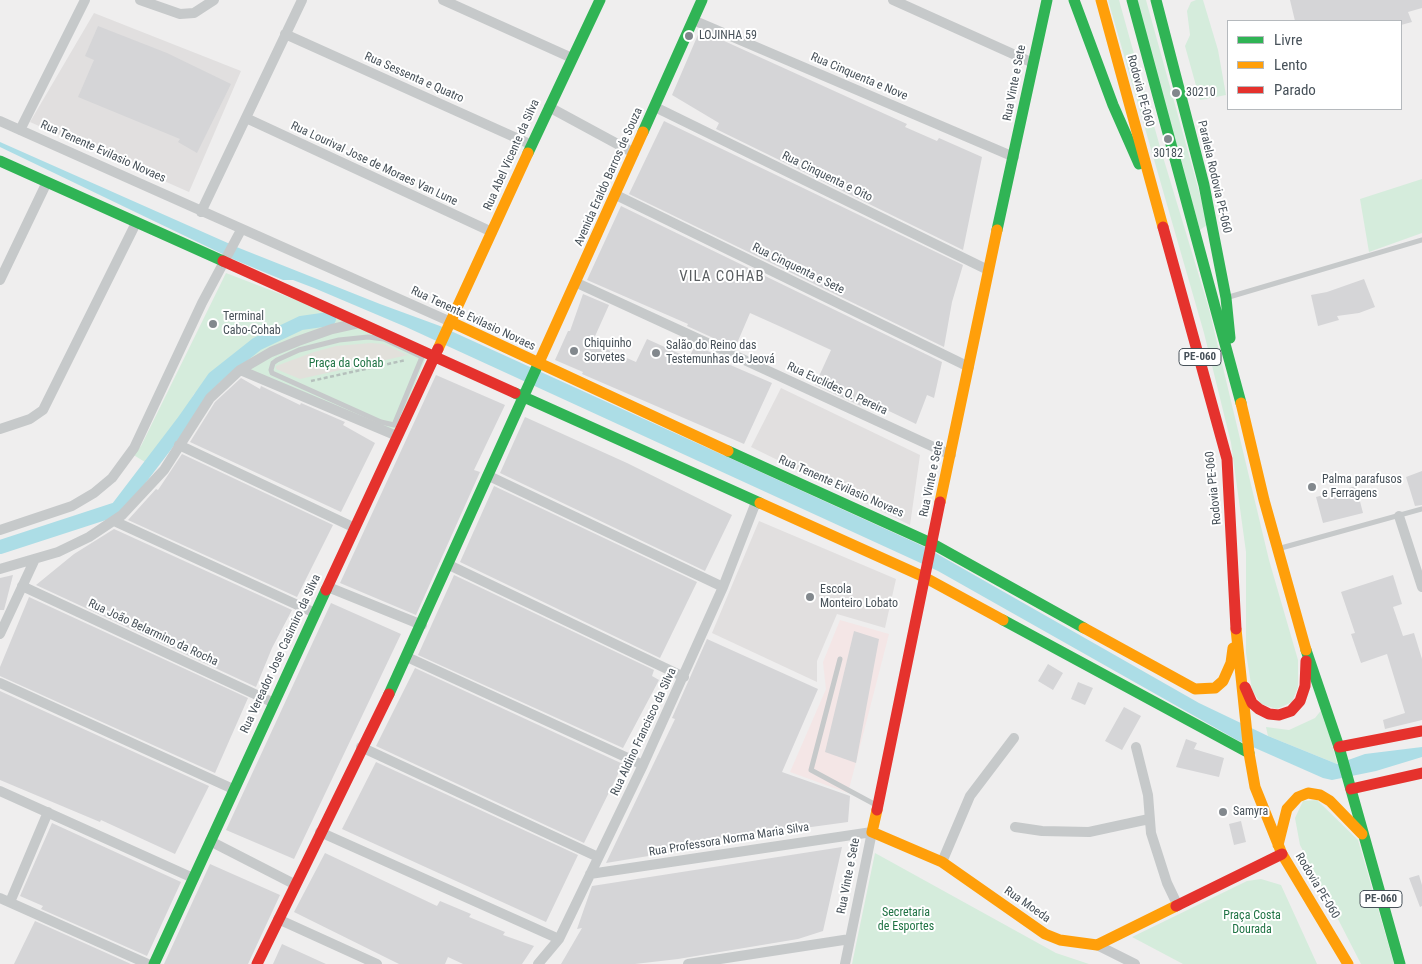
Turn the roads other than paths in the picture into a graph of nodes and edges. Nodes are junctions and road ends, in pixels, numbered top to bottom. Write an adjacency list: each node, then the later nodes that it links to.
1 (85, 0): 22 (street)
2 (140, 0): 3 (street)
3 (214, 0)
4 (302, 0): 15 (street)
5 (443, 0): 16 (street)
6 (600, 0): 16 (main road, Rua Abel Vicente da Silva)
7 (702, 0): 14 (main road, Avenida Eraldo Barros de Souza)
8 (894, 0): 17 (street)
9 (1047, 0): 17 (main road, Rua Vinte e Sete)
10 (1074, 0): 29 (main road, PE-060)
11 (1101, 0): 29 (main road, Rodovia PE-060 / PE-060)
12 (1132, 0): 45 (main road, Rodovia PE-060 / PE-060)
13 (1156, 0): 39 (main road, Paralela Rodovia PE-060 / PE-060)
14 (693, 20): 19 (main road, Avenida Eraldo Barros de Souza); 25 (street, Rua Cinquenta e Nove)
15 (286, 34): 20 (street); 23 (street, Rua Sessenta e Quatro)
16 (572, 58): 18 (main road, Rua Abel Vicente da Silva)
17 (1033, 63): 25 (main road, Rua Vinte e Sete)
18 (549, 107): 23 (main road, Rua Abel Vicente da Silva); 24 (street)
19 (655, 107): 24 (main road, Avenida Eraldo Barros de Souza); 36 (street, Rua Cinquenta e Oito)
20 (246, 118): 30 (street); 33 (street, Rua Lourival Jose de Moraes Van Lune)
21 (0, 121): 22 (street, Rua Tenente Evilasio Novaes)
22 (20, 130): 30 (street, Rua Tenente Evilasio Novaes)
23 (532, 145): 33 (main road, Rua Abel Vicente da Silva)
24 (634, 153): 28 (main road, Avenida Eraldo Barros de Souza)
25 (1014, 157): 36 (main road, Rua Vinte e Sete)
26 (0, 161): 27 (main road)
27 (47, 182): 31 (main road); 37 (street)
28 (616, 194): 38 (main road, Avenida Eraldo Barros de Souza); 47 (street, Rua Cinquenta e Sete)
29 (1156, 202): 72 (main road, Rodovia PE-060 / PE-060)
30 (201, 212): 32 (street, Rua Tenente Evilasio Novaes)
31 (136, 223): 35 (main road); 50 (street)
32 (241, 230): 35 (street); 41 (street, Rua Tenente Evilasio Novaes)
33 (492, 232): 41 (main road, Rua Abel Vicente da Silva)
34 (1422, 240): 39 (lane)
35 (225, 260): 40 (main road); 60 (street)
36 (988, 270): 47 (main road, Rua Vinte e Sete)
37 (0, 280)
38 (576, 283): 46 (main road, Avenida Eraldo Barros de Souza); 53 (street, Rua Euclides O. Pereira)
39 (1226, 298): 45 (main road, Paralela Rodovia PE-060 / PE-060)
40 (361, 323): 44 (main road); 48 (street)
41 (450, 325): 42 (main road, Rua Abel Vicente da Silva); 46 (main road, Rua Tenente Evilasio Novaes)
42 (440, 345): 44 (main road, Rua Vereador Jose Casimiro da Silva)
43 (422, 356): 43 (lane)
44 (434, 356): 49 (main road); 51 (main road, Rua Vereador Jose Casimiro da Silva)
45 (1231, 362): 62 (main road, Rodovia PE-060 / PE-060)
46 (539, 367): 49 (main road, Avenida Eraldo Barros de Souza); 61 (main road, Rua Tenente Evilasio Novaes)
47 (969, 367): 53 (main road, Rua Vinte e Sete)
48 (240, 370): 51 (street); 52 (street)
49 (528, 391): 54 (main road, Avenida Eraldo Barros de Souza); 55 (main road)
50 (0, 429)
51 (397, 436): 59 (main road, Rua Vereador Jose Casimiro da Silva)
52 (179, 445): 58 (street); 59 (street)
53 (951, 455): 61 (main road, Rua Vinte e Sete)
54 (489, 476): 64 (main road, Avenida Eraldo Barros de Souza); 69 (street)
55 (756, 502): 66 (main road); 69 (street, Rua Aldino Francisco da Silva)
56 (1422, 509): 57 (lane)
57 (1399, 516): 62 (lane); 70 (street)
58 (114, 521): 63 (street); 71 (street)
59 (354, 528): 68 (main road, Rua Vereador Jose Casimiro da Silva)
60 (0, 530)
61 (932, 546): 66 (main road, Rua Vinte e Sete); 72 (main road, Rua Tenente Evilasio Novaes)
62 (1278, 549): 75 (main road, PE-060)
63 (34, 559): 65 (street); 67 (street)
64 (449, 565): 73 (main road); 79 (street)
65 (0, 569)
66 (926, 573): 87 (main road); 93 (main road, Rua Vinte e Sete)
67 (22, 586): 74 (street); 81 (street, Rua João Belarmino da Rocha)
68 (328, 587): 71 (main road, Rua Vereador Jose Casimiro da Silva); 73 (street)
69 (723, 587): 79 (street, Rua Aldino Francisco da Silva)
70 (1422, 587)
71 (315, 613): 81 (main road, Rua Vereador Jose Casimiro da Silva)
72 (1237, 624): 78 (main road, Rodovia PE-060 / PE-060)
73 (422, 625): 76 (main road)
74 (0, 634)
75 (1306, 649): 78 (main road); 84 (main road, PE-060)
76 (407, 657): 85 (main road); 88 (street)
77 (840, 659): 93 (lane)
78 (1238, 659): 87 (main road, Rodovia PE-060 / PE-060)
79 (684, 677): 88 (street, Rua Aldino Francisco da Silva)
80 (0, 683): 91 (street)
81 (274, 703): 91 (main road, Rua Vereador Jose Casimiro da Silva)
82 (1422, 732): 84 (main road)
83 (1014, 738): 103 (street)
84 (1338, 746): 90 (main road, PE-060)
85 (361, 747): 97 (main road); 102 (street)
86 (1136, 747): 95 (street)
87 (1248, 750): 101 (main road, Rodovia PE-060 / PE-060)
88 (643, 765): 102 (street, Rua Aldino Francisco da Silva)
89 (1422, 773): 90 (main road)
90 (1350, 784): 99 (main road, PE-060)
91 (233, 789): 100 (main road, Rua Vereador Jose Casimiro da Silva)
92 (0, 791): 94 (street)
93 (876, 805): 98 (main road, Rua Vinte e Sete)
94 (48, 812): 105 (street); 107 (street)
95 (1149, 819): 96 (street); 108 (street)
96 (1015, 827)
97 (320, 832): 106 (main road); 110 (street)
98 (872, 832): 103 (main road, Rua Moeda); 104 (street, Rua Professora Norma Maria Silva); 111 (street, Rua Vinte e Sete)
99 (1362, 835): 101 (main road); 122 (main road, PE-060)
100 (210, 841): 105 (main road, Rua Vereador Jose Casimiro da Silva); 106 (street)
101 (1280, 849): 108 (main road); 121 (main road, Rodovia PE-060 / PE-060)
102 (598, 857): 104 (street, Rua Aldino Francisco da Silva)
103 (942, 862): 112 (main road, Rua Moeda)
104 (590, 874): 110 (street, Rua Aldino Francisco da Silva)
105 (193, 878): 114 (main road, Rua Vereador Jose Casimiro da Silva)
106 (294, 884): 109 (main road)
107 (5, 900): 113 (street)
108 (1178, 906): 112 (main road)
109 (278, 919): 115 (main road); 116 (street)
110 (560, 939): 117 (street, Rua Aldino Francisco da Silva)
111 (850, 939): 118 (street); 119 (street, Rua Vinte e Sete)
112 (1097, 945): 120 (street)
113 (148, 964)
114 (154, 964)
115 (257, 964)
116 (377, 964)
117 (538, 964)
118 (688, 964)
119 (845, 964)
120 (1135, 964)
121 (1348, 964)
122 (1400, 964)

